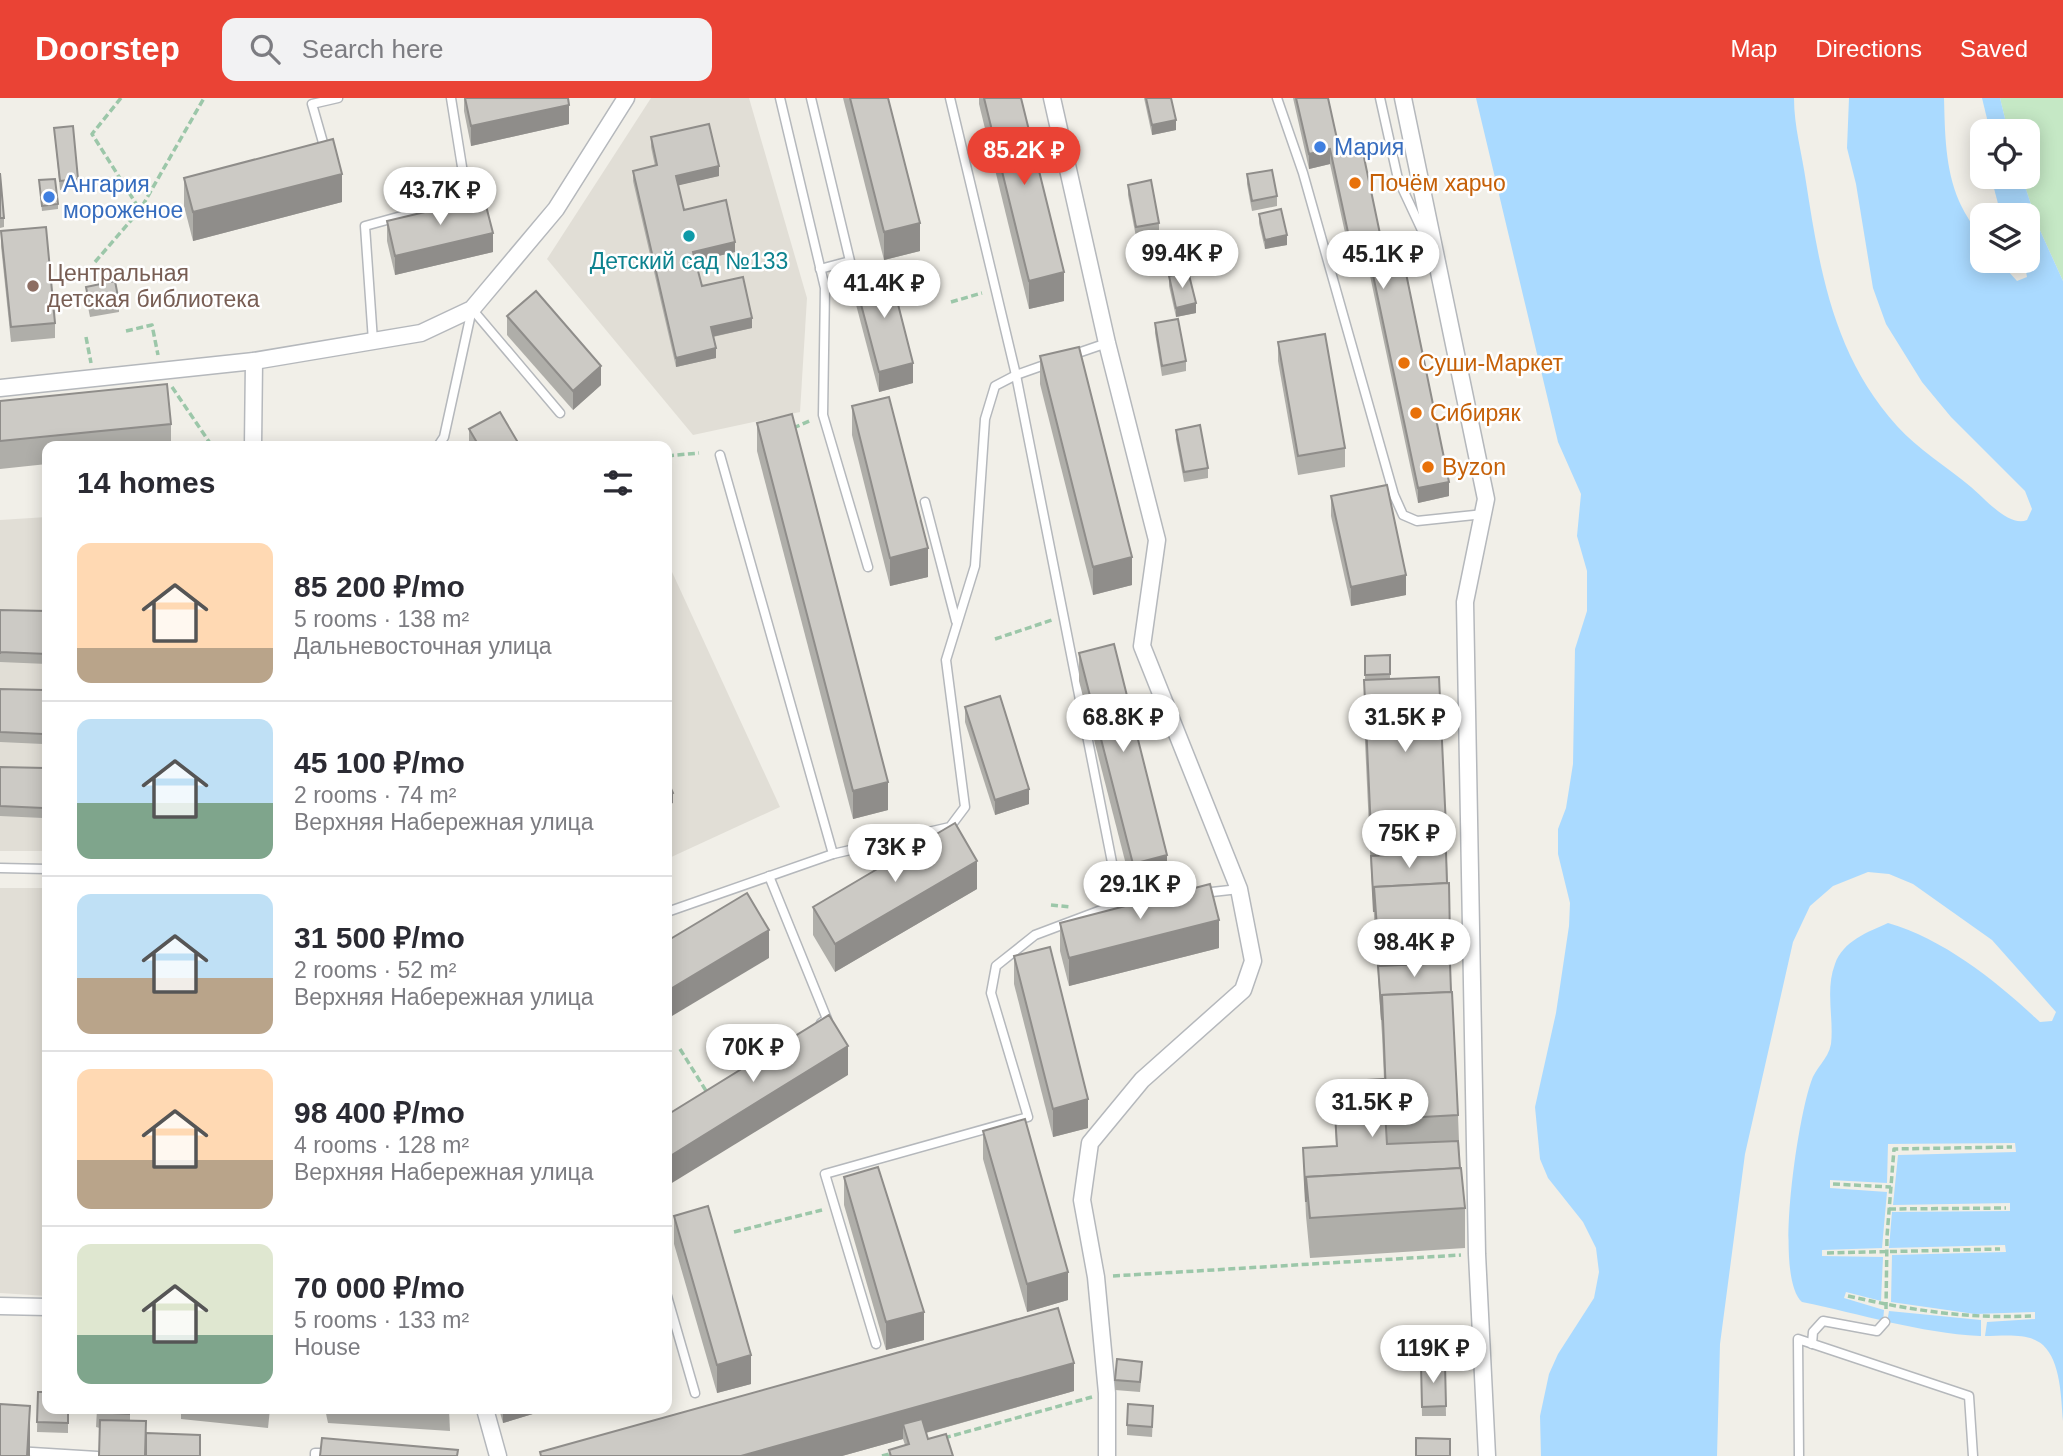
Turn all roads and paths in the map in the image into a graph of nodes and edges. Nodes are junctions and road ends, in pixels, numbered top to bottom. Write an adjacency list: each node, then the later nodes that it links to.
1 (121, 98): 14 (path)
2 (204, 98): 14 (path)
3 (338, 98): 13 (lane)
4 (451, 98): 23 (lane)
5 (626, 98): 20 (street)
6 (780, 98): 17 (lane)
7 (811, 98): 17 (lane)
8 (950, 98): 18 (lane)
9 (1052, 98): 24 (street)
10 (1277, 98): 42 (lane)
11 (1380, 98): 16 (lane)
12 (1403, 98): 16 (street)
13 (311, 149)
14 (140, 210): 15 (path)
15 (95, 262)
16 (1437, 262): 42 (street)
17 (820, 269): 31 (lane)
18 (996, 289): 19 (path); 28 (lane)
19 (951, 302)
20 (472, 309): 23 (street); 30 (lane); 33 (lane)
21 (125, 331): 27 (path)
22 (86, 337): 26 (path)
23 (373, 341): 25 (street)
24 (1107, 343): 28 (lane); 51 (street)
25 (254, 362): 27 (street); 35 (street)
26 (92, 365)
27 (161, 371): 29 (street); 34 (path)
28 (1016, 375): 44 (lane); 45 (lane)
29 (0, 388)
30 (560, 413)
31 (823, 415): 32 (path); 43 (lane)
32 (788, 430)
33 (444, 438): 36 (lane); 37 (lane)
34 (209, 441)
35 (253, 441)
36 (442, 441)
37 (446, 441)
38 (699, 453): 40 (path)
39 (720, 455): 47 (lane)
40 (672, 456)
41 (926, 502): 45 (lane)
42 (1483, 514): 71 (street)
43 (868, 567)
44 (1064, 616): 46 (path); 54 (lane)
45 (957, 624): 47 (lane)
46 (995, 639)
47 (832, 854): 50 (lane)
48 (0, 868): 49 (lane)
49 (42, 869)
50 (769, 876): 57 (lane); 58 (lane)
51 (1239, 889): 52 (lane); 72 (street)
52 (1198, 894)
53 (1172, 897): 54 (lane)
54 (1121, 903): 80 (lane)
55 (1051, 905): 56 (path)
56 (1075, 908)
57 (672, 910)
58 (816, 1026)
59 (680, 1049): 60 (path)
60 (708, 1094)
61 (2012, 1147): 63 (path)
62 (1833, 1184): 63 (path)
63 (1891, 1187): 65 (path)
64 (2006, 1208): 65 (path)
65 (1889, 1209): 69 (path)
66 (822, 1210): 67 (path)
67 (734, 1232)
68 (2000, 1249): 69 (path)
69 (1886, 1252): 70 (path); 74 (path)
70 (1827, 1253)
71 (1477, 1254): 72 (path); 95 (street)
72 (1096, 1277): 83 (street)
73 (1848, 1296): 74 (path)
74 (1887, 1305): 78 (path); 79 (path)
75 (0, 1307): 76 (street)
76 (42, 1307)
77 (672, 1313): 82 (lane)
78 (2031, 1316)
79 (1885, 1322): 81 (lane)
80 (876, 1344)
81 (1812, 1344): 96 (lane); 97 (lane)
82 (695, 1393)
83 (1107, 1393): 85 (path); 94 (street)
84 (486, 1414): 92 (street)
85 (939, 1440)
86 (0, 1450): 88 (lane)
87 (894, 1452): 93 (path)
88 (41, 1454): 90 (lane)
89 (342, 1454): 91 (lane)
90 (97, 1456)
91 (315, 1456)
92 (498, 1456)
93 (881, 1456)
94 (1107, 1456)
95 (1487, 1456)
96 (1799, 1456)
97 (1973, 1456)

